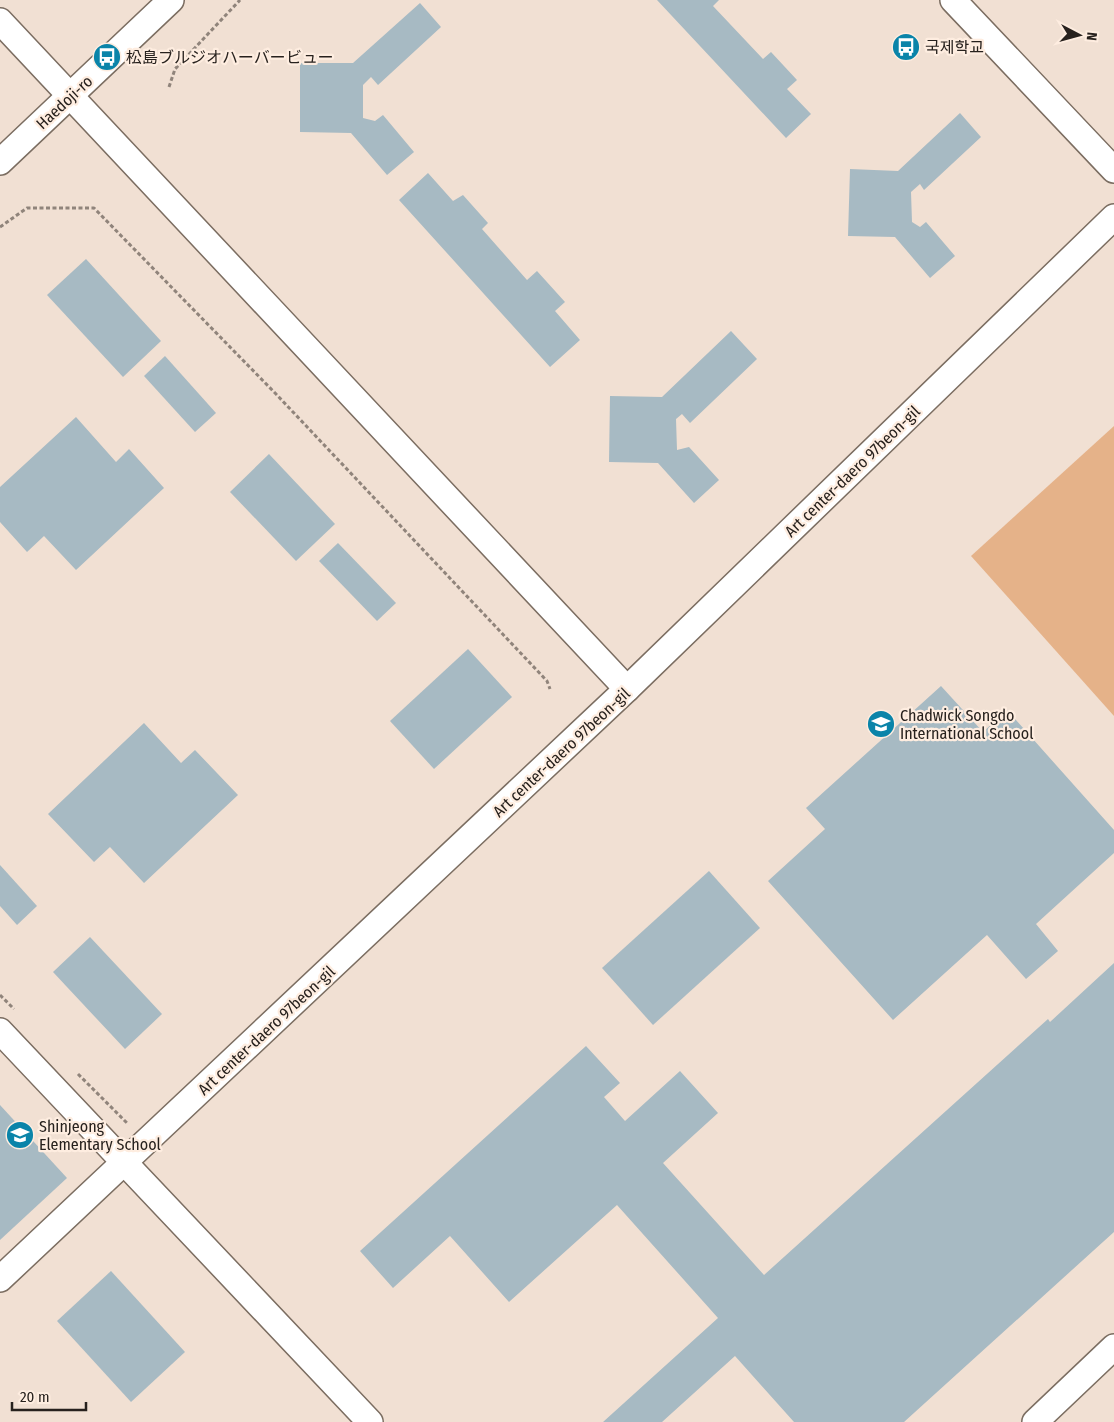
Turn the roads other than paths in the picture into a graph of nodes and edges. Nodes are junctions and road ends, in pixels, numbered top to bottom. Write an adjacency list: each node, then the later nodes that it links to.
1 (171, 0): 4 (street, Haedoji-ro)
2 (953, 0): 6 (street)
3 (0, 21): 4 (street)
4 (70, 95): 5 (street, Haedoji-ro); 8 (street)
5 (0, 162)
6 (1114, 170)
7 (1114, 217): 8 (street, Art center-daero 97beon-gil)
8 (627, 689): 10 (street, Art center-daero 97beon-gil)
9 (0, 1031): 10 (street)
10 (125, 1163): 11 (street, Art center-daero 97beon-gil); 13 (street)
11 (0, 1279)
12 (1114, 1347): 14 (street)
13 (370, 1422)
14 (1035, 1422)

